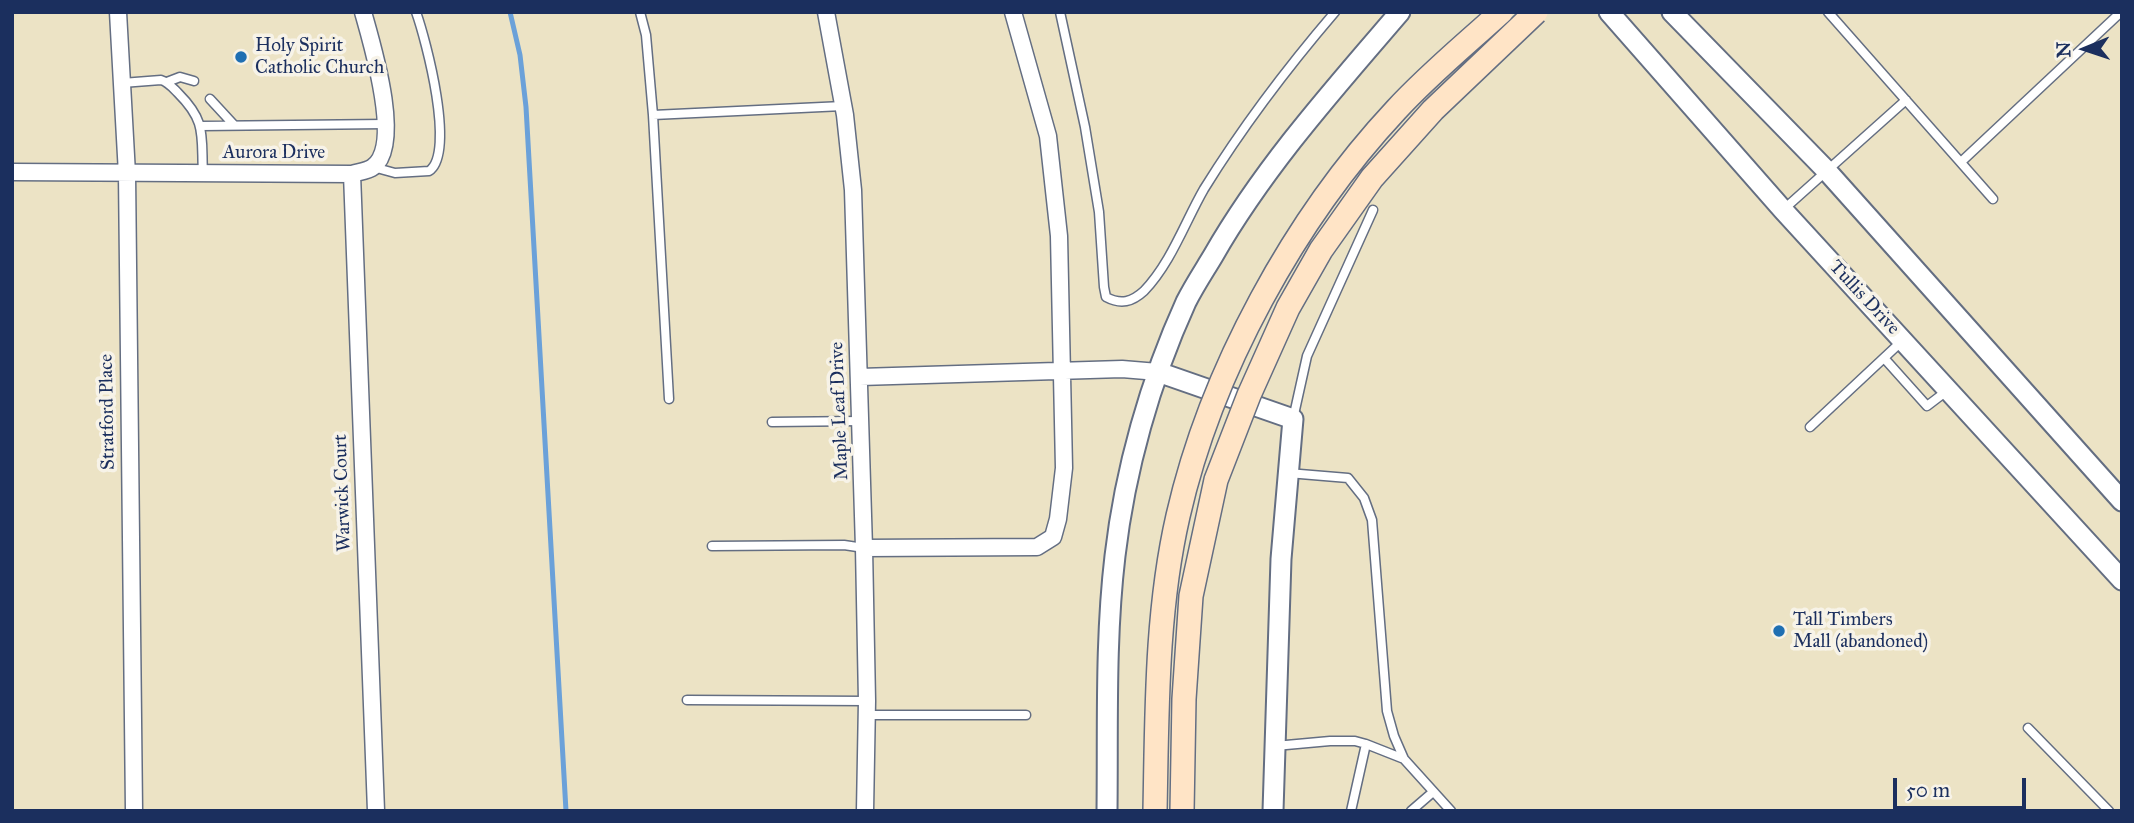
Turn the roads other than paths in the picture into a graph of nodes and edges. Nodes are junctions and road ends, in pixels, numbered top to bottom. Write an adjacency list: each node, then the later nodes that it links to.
1 (118, 12): 18 (street, Stratford Place)
2 (363, 12): 23 (street)
3 (416, 12): 27 (lane)
4 (640, 12): 22 (lane)
5 (826, 12): 21 (street, Maple Leaf Drive)
6 (1013, 12): 38 (street)
7 (1060, 12): 8 (lane)
8 (1335, 12)
9 (1399, 12): 39 (street)
10 (1500, 12): 64 (main road, bridge)
11 (1536, 12): 65 (main road, bridge)
12 (1609, 12): 34 (street, Tullis Drive)
13 (1672, 12): 28 (street)
14 (1828, 12): 20 (lane)
15 (2121, 12): 26 (lane)
16 (194, 81): 17 (lane)
17 (167, 82): 18 (lane); 25 (lane)
18 (122, 83): 30 (street, Stratford Place)
19 (210, 99): 24 (lane)
20 (1906, 100): 26 (lane); 28 (lane)
21 (843, 106): 22 (lane); 40 (street, Maple Leaf Drive)
22 (653, 115): 42 (lane)
23 (386, 124): 24 (lane); 27 (street)
24 (234, 125): 25 (lane)
25 (201, 126): 31 (lane)
26 (1961, 162): 33 (lane)
27 (373, 167): 32 (street, Aurora Drive)
28 (1826, 170): 34 (lane); 48 (street)
29 (12, 172): 30 (street, Aurora Drive)
30 (127, 174): 31 (street, Aurora Drive); 60 (street, Stratford Place)
31 (203, 174): 32 (street, Aurora Drive)
32 (352, 174): 61 (street, Warwick Court)
33 (1993, 199)
34 (1783, 209): 36 (street, Tullis Drive)
35 (1373, 210): 43 (lane)
36 (1903, 340): 37 (lane); 41 (street, Tullis Drive)
37 (1884, 358): 41 (lane); 46 (lane)
38 (1063, 370): 39 (street); 40 (street); 50 (street)
39 (1158, 372): 43 (street); 63 (street)
40 (860, 377): 44 (street, Maple Leaf Drive)
41 (1948, 390): 51 (street, Tullis Drive)
42 (669, 399)
43 (1293, 419): 47 (street)
44 (861, 421): 45 (lane); 50 (street, Maple Leaf Drive)
45 (772, 422)
46 (1810, 427)
47 (1288, 473): 57 (street); 58 (lane)
48 (2122, 500)
49 (712, 545): 50 (lane)
50 (864, 548): 53 (street, Maple Leaf Drive)
51 (2122, 580)
52 (687, 700): 53 (lane)
53 (867, 708): 54 (lane); 62 (street, Maple Leaf Drive)
54 (1026, 715)
55 (2028, 728): 70 (lane)
56 (1366, 744): 57 (lane); 58 (lane); 67 (lane)
57 (1275, 746): 66 (street)
58 (1404, 760): 59 (lane)
59 (1433, 792): 68 (lane); 69 (lane)
60 (134, 811)
61 (376, 811)
62 (865, 811)
63 (1107, 811)
64 (1155, 811)
65 (1182, 811)
66 (1273, 811)
67 (1352, 811)
68 (1411, 811)
69 (1451, 811)
70 (2109, 811)

